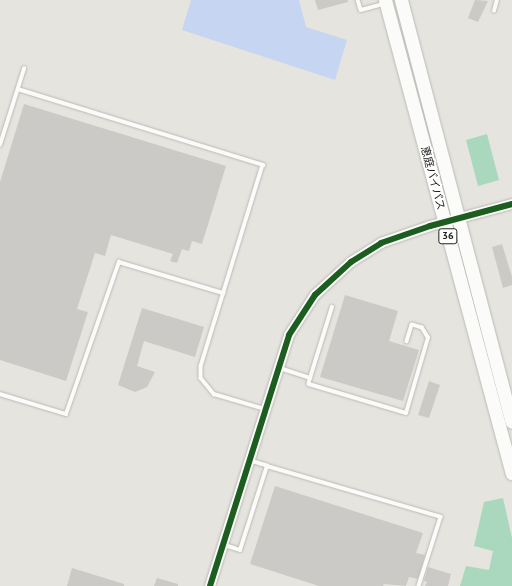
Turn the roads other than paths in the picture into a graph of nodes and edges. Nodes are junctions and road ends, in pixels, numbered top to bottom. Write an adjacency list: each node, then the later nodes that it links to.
1 (358, 0): 4 (lane)
2 (401, 0): 10 (highway, 恵庭バイパス / 36)
3 (497, 0): 5 (lane)
4 (386, 2): 11 (highway, 恵庭バイパス / 36)
5 (494, 12)
6 (24, 69): 7 (lane)
7 (18, 89): 8 (lane); 12 (lane)
8 (0, 145)
9 (512, 204): 10 (street)
10 (460, 218): 11 (street); 19 (highway, 恵庭バイパス / 36)
11 (444, 222): 15 (street); 22 (highway, 恵庭バイパス / 36)
12 (223, 294): 17 (lane); 18 (lane)
13 (332, 307): 16 (lane)
14 (406, 341): 16 (lane)
15 (279, 368): 16 (lane); 18 (street)
16 (310, 378)
17 (0, 394)
18 (266, 409): 20 (street)
19 (512, 422)
20 (250, 460): 21 (lane); 23 (street)
21 (267, 466): 23 (lane); 25 (lane)
22 (512, 473)
23 (223, 544): 24 (street)
24 (210, 586)
25 (420, 586)

